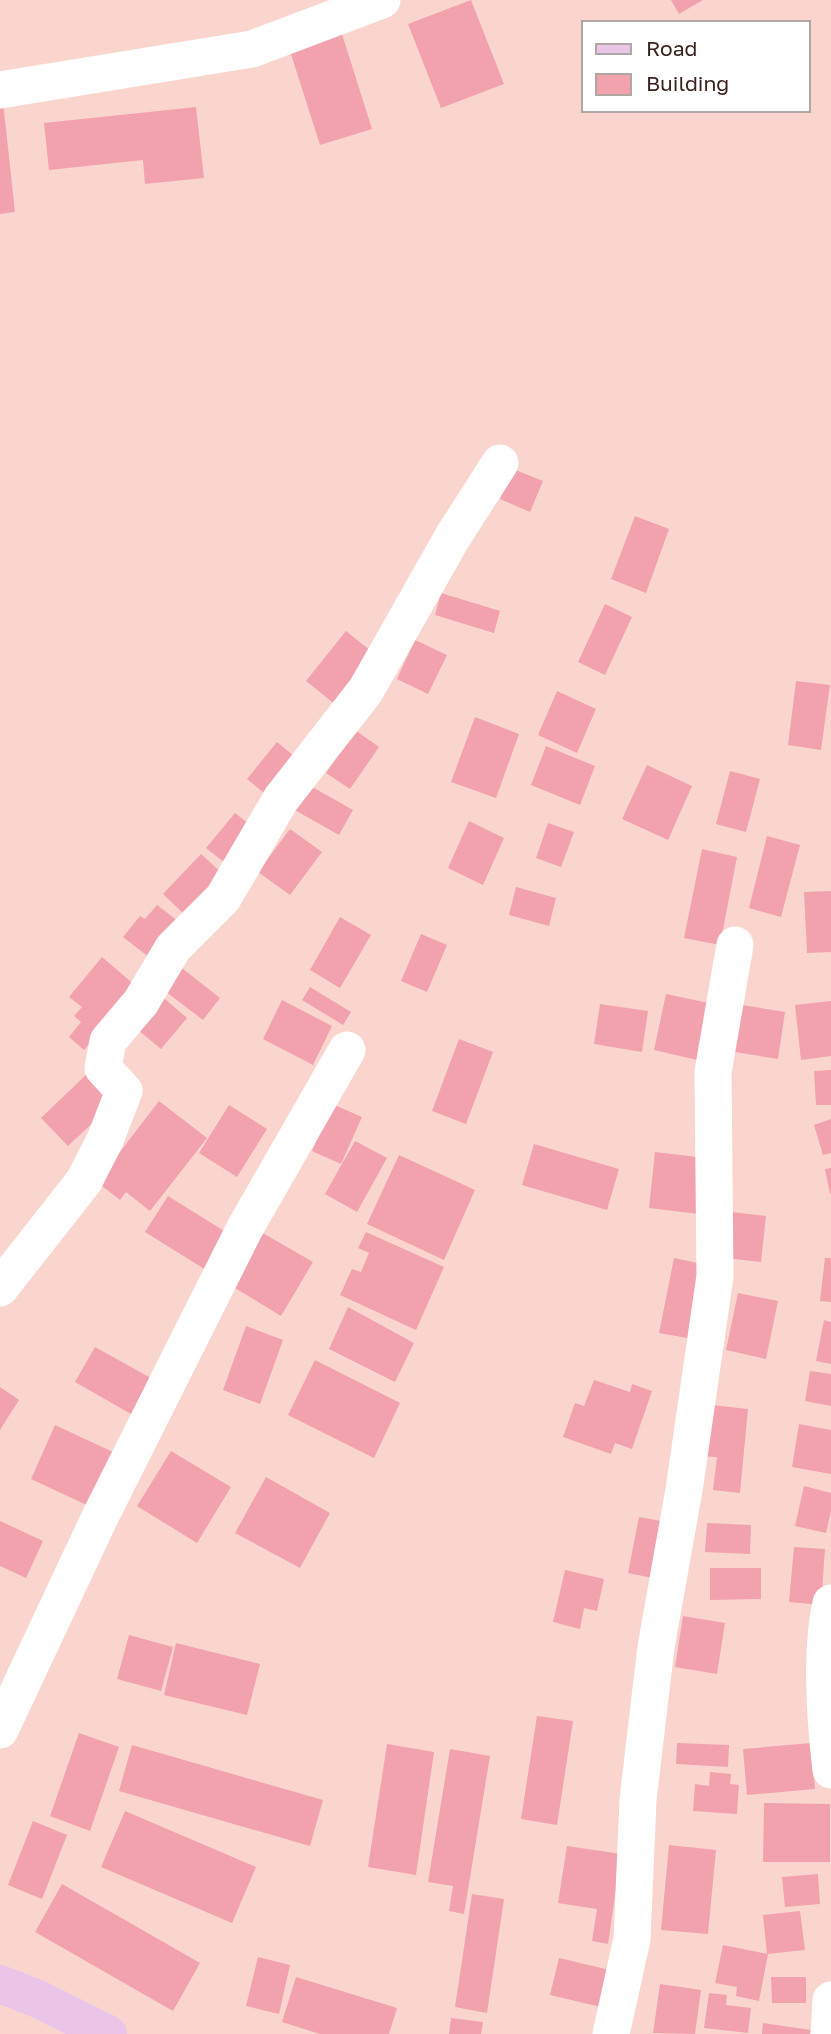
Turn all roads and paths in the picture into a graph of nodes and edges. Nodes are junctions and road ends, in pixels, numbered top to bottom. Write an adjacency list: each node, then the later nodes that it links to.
1 (382, 0): 2 (street)
2 (0, 90)
3 (500, 463): 6 (street)
4 (734, 946): 13 (street)
5 (347, 1050): 8 (street)
6 (0, 1289)
7 (831, 1603): 9 (street)
8 (0, 1730)
9 (831, 1770)
10 (0, 1984): 12 (main road)
11 (831, 2000): 14 (street)
12 (108, 2034)
13 (611, 2034)
14 (829, 2034)

